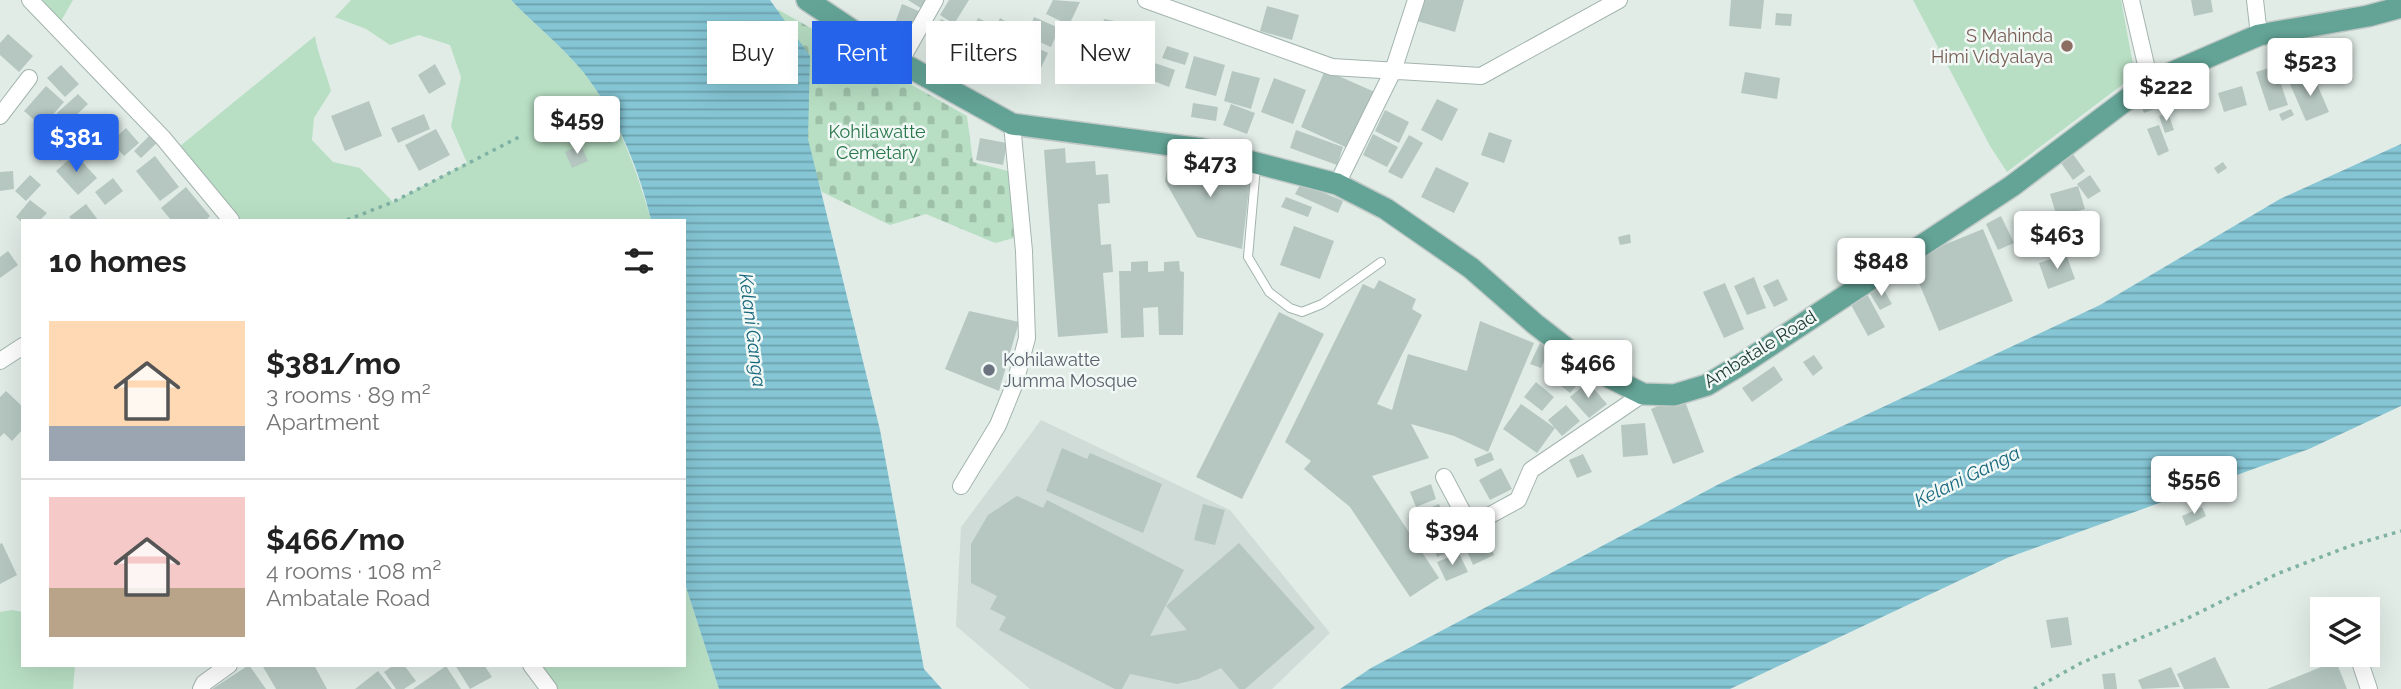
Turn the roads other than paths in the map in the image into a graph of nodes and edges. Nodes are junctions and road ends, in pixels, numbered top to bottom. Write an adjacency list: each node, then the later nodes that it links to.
1 (30, 0): 21 (street)
2 (807, 0): 10 (main road, Ambatale Road)
3 (935, 0): 12 (street)
4 (1146, 0): 14 (street)
5 (1416, 0): 14 (street)
6 (1619, 0): 14 (street)
7 (2131, 0): 16 (street)
8 (2255, 0): 11 (street)
9 (2401, 7): 11 (main road, Ambatale Road)
10 (838, 21)
11 (2259, 35): 16 (main road, Ambatale Road)
12 (912, 41)
13 (912, 69): 18 (main road, Ambatale Road)
14 (1393, 71): 20 (street)
15 (29, 78): 17 (street)
16 (2150, 82): 25 (main road, Ambatale Road)
17 (0, 116)
18 (1012, 124): 19 (main road, Ambatale Road); 27 (street)
19 (1256, 163): 20 (main road, Ambatale Road); 22 (lane)
20 (1337, 184): 25 (main road, Ambatale Road)
21 (224, 218)
22 (1381, 262)
23 (21, 347): 24 (street)
24 (0, 361)
25 (1643, 394): 26 (street)
26 (1444, 477)
27 (961, 486)
28 (226, 667): 31 (street)
29 (532, 667): 32 (street)
30 (2362, 667): 33 (street)
31 (201, 689)
32 (549, 689)
33 (2369, 689)

